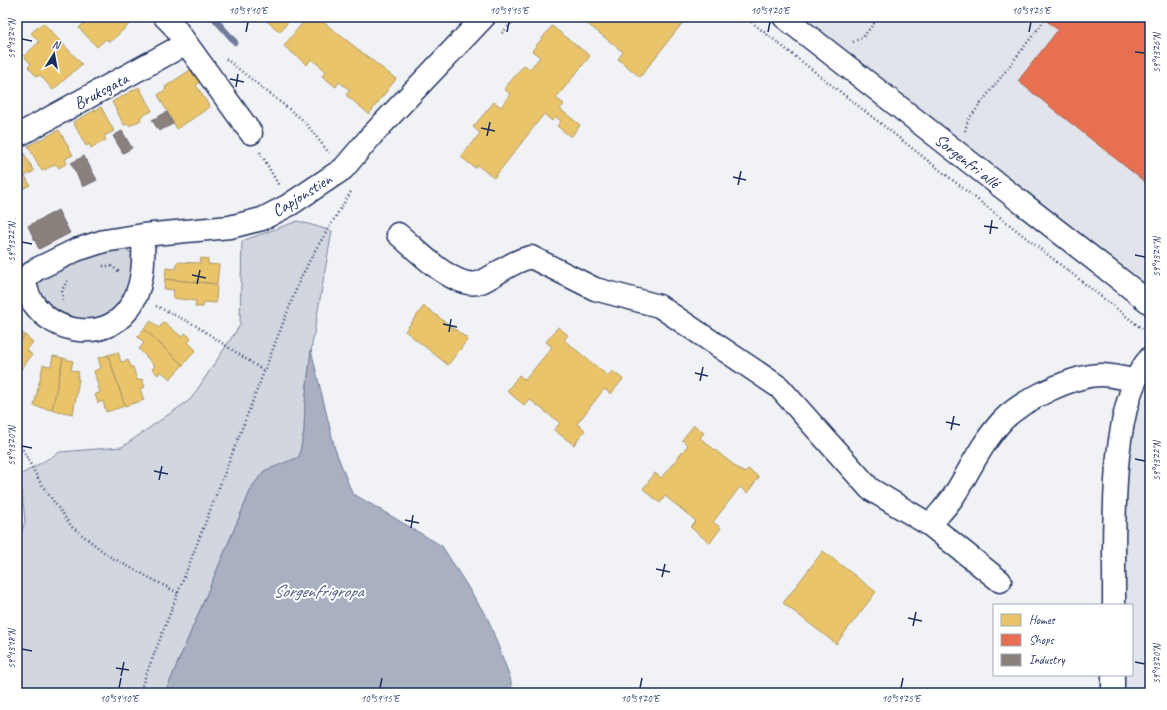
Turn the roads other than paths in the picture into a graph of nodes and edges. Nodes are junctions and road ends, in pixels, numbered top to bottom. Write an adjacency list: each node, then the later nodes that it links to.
1 (165, 17): 4 (street)
2 (484, 17): 8 (street, Capjonstien)
3 (784, 17): 10 (street, Sorgenfri allé)
4 (185, 44): 5 (street); 6 (street, Bruksgata)
5 (251, 134)
6 (17, 136)
7 (398, 234): 13 (street)
8 (143, 235): 9 (street, Capjonstien); 9 (street)
9 (20, 281)
10 (1150, 303)
11 (1150, 358): 12 (street)
12 (1135, 380): 13 (street); 15 (street)
13 (930, 525): 14 (street)
14 (1000, 581)
15 (1114, 604)
16 (1113, 676): 17 (street)
17 (1113, 693)

